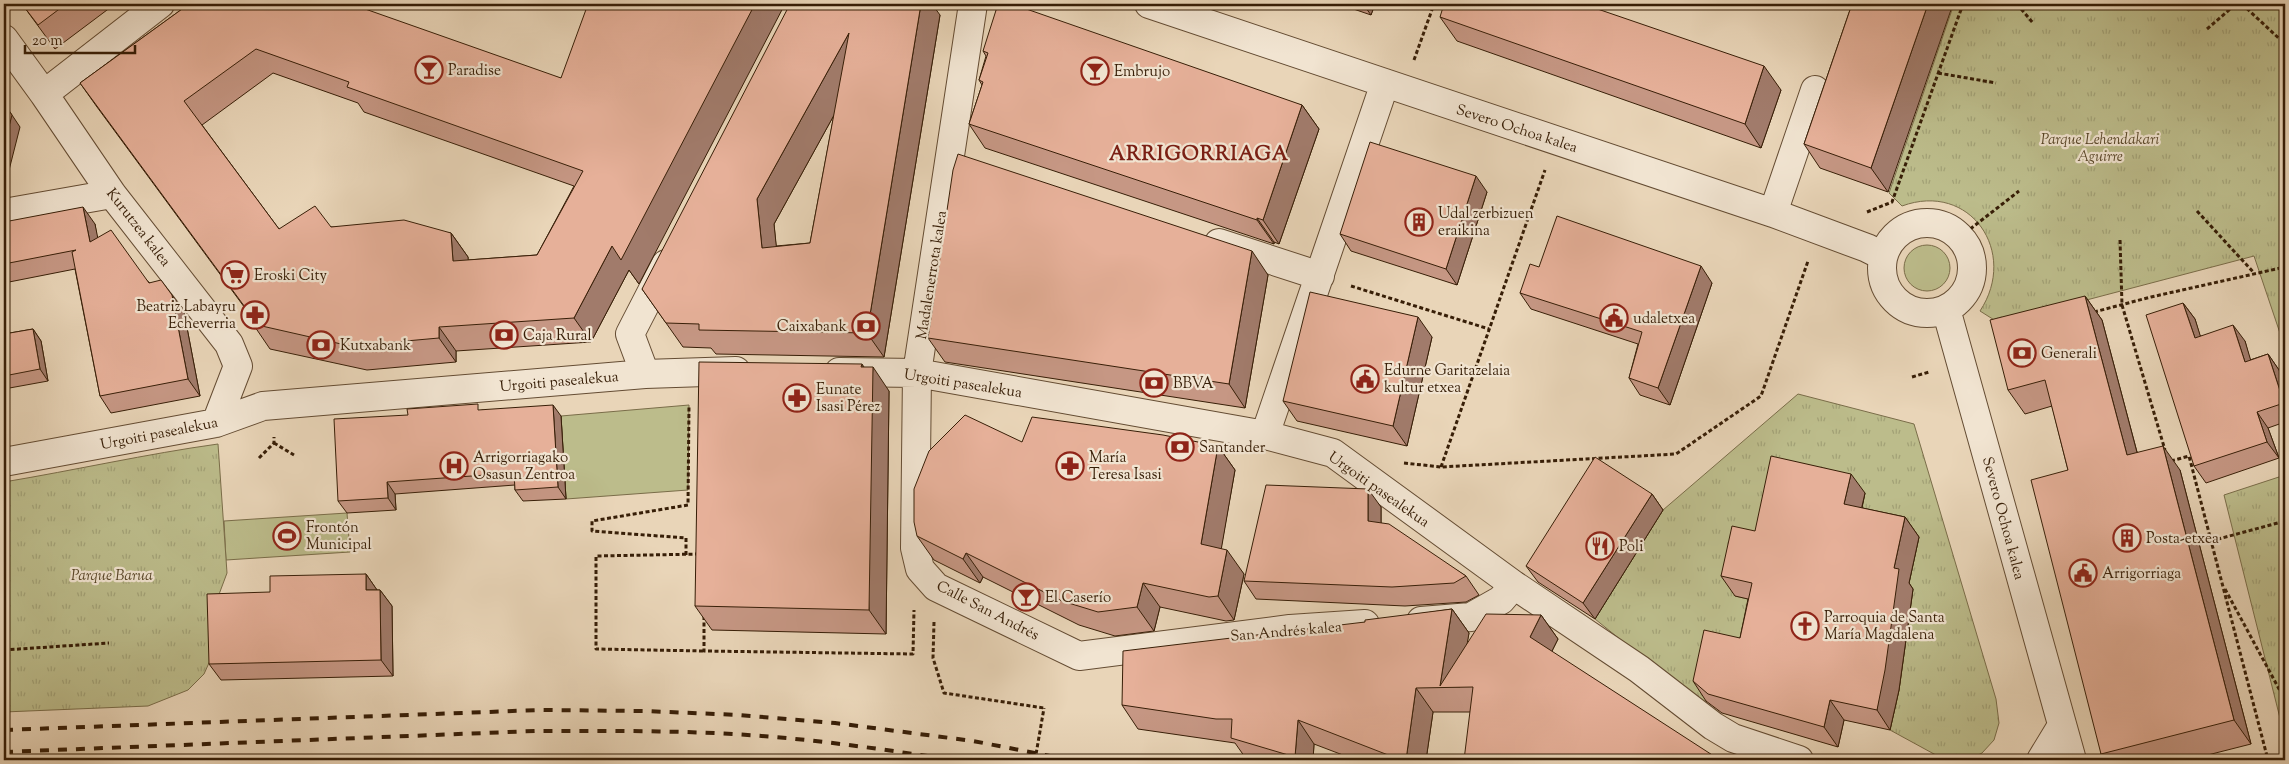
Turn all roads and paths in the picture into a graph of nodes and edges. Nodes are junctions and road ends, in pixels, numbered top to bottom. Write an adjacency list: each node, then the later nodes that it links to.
1 (160, 4): 19 (street)
2 (973, 4): 21 (street, Madalenerrota kalea)
3 (1149, 4): 17 (street, Severo Ochoa kalea)
4 (1434, 4): 17 (path)
5 (1963, 4): 15 (path)
6 (2017, 4): 11 (path)
7 (2236, 4): 12 (path)
8 (2242, 4): 14 (path)
9 (2280, 4): 10 (path)
10 (2285, 8)
11 (2033, 23)
12 (2208, 29)
13 (4, 39): 19 (street, Kurutzea kalea)
14 (2285, 44)
15 (1938, 73): 16 (path); 28 (path)
16 (1996, 83)
17 (1394, 87): 20 (street, Severo Ochoa kalea); 36 (street)
18 (1815, 90): 27 (street)
19 (44, 94): 24 (street, Kurutzea kalea)
20 (1556, 141): 27 (street, Severo Ochoa kalea); 40 (path)
21 (950, 153): 22 (street); 44 (street, Madalenerrota kalea)
22 (978, 162)
23 (2019, 192): 30 (path)
24 (112, 194): 26 (street); 46 (street, Kurutzea kalea)
25 (2196, 211): 35 (path)
26 (4, 213)
27 (1773, 213): 28 (street, Severo Ochoa kalea)
28 (1819, 231): 33 (street, Severo Ochoa kalea); 40 (path)
29 (1196, 235): 36 (street)
30 (1960, 237): 33 (street); 38 (street)
31 (680, 238): 45 (street)
32 (2120, 240): 37 (path)
33 (1882, 256): 38 (street)
34 (2285, 267): 35 (path)
35 (2255, 274): 37 (path)
36 (1320, 276): 40 (path); 47 (street)
37 (2122, 305): 39 (path); 48 (path)
38 (1946, 309): 68 (street, Severo Ochoa kalea)
39 (2084, 315)
40 (1489, 329)
41 (757, 371): 42 (street, Urgoiti pasealekua)
42 (690, 372): 45 (street, Urgoiti pasealekua); 57 (path)
43 (816, 372): 44 (street, Urgoiti pasealekua)
44 (917, 373): 47 (street, Urgoiti pasealekua); 55 (street, Madalenerrota kalea)
45 (645, 374): 46 (street, Urgoiti pasealekua)
46 (216, 423): 52 (street, Urgoiti pasealekua)
47 (1266, 434): 59 (street, Urgoiti pasealekua)
48 (2166, 452)
49 (294, 456): 50 (path)
50 (259, 458)
51 (2168, 461): 54 (path)
52 (4, 462)
53 (2285, 521): 54 (path)
54 (2211, 541): 58 (path)
55 (915, 548): 65 (street, Calle San Andrés)
56 (705, 554): 57 (path)
57 (686, 555): 64 (path)
58 (2222, 584): 67 (path); 73 (path)
59 (1514, 585): 65 (street, San Andrés kalea); 70 (street, Urgoiti pasealekua)
60 (914, 606): 64 (path)
61 (704, 612): 64 (path)
62 (109, 643): 63 (path)
63 (4, 650)
64 (704, 651)
65 (1079, 656)
66 (933, 658): 69 (path, bridge)
67 (2285, 700)
68 (2061, 726): 71 (street); 72 (street, Severo Ochoa kalea)
69 (1035, 760)
70 (1799, 760)
71 (2040, 760)
72 (2072, 760)
73 (2268, 760)

